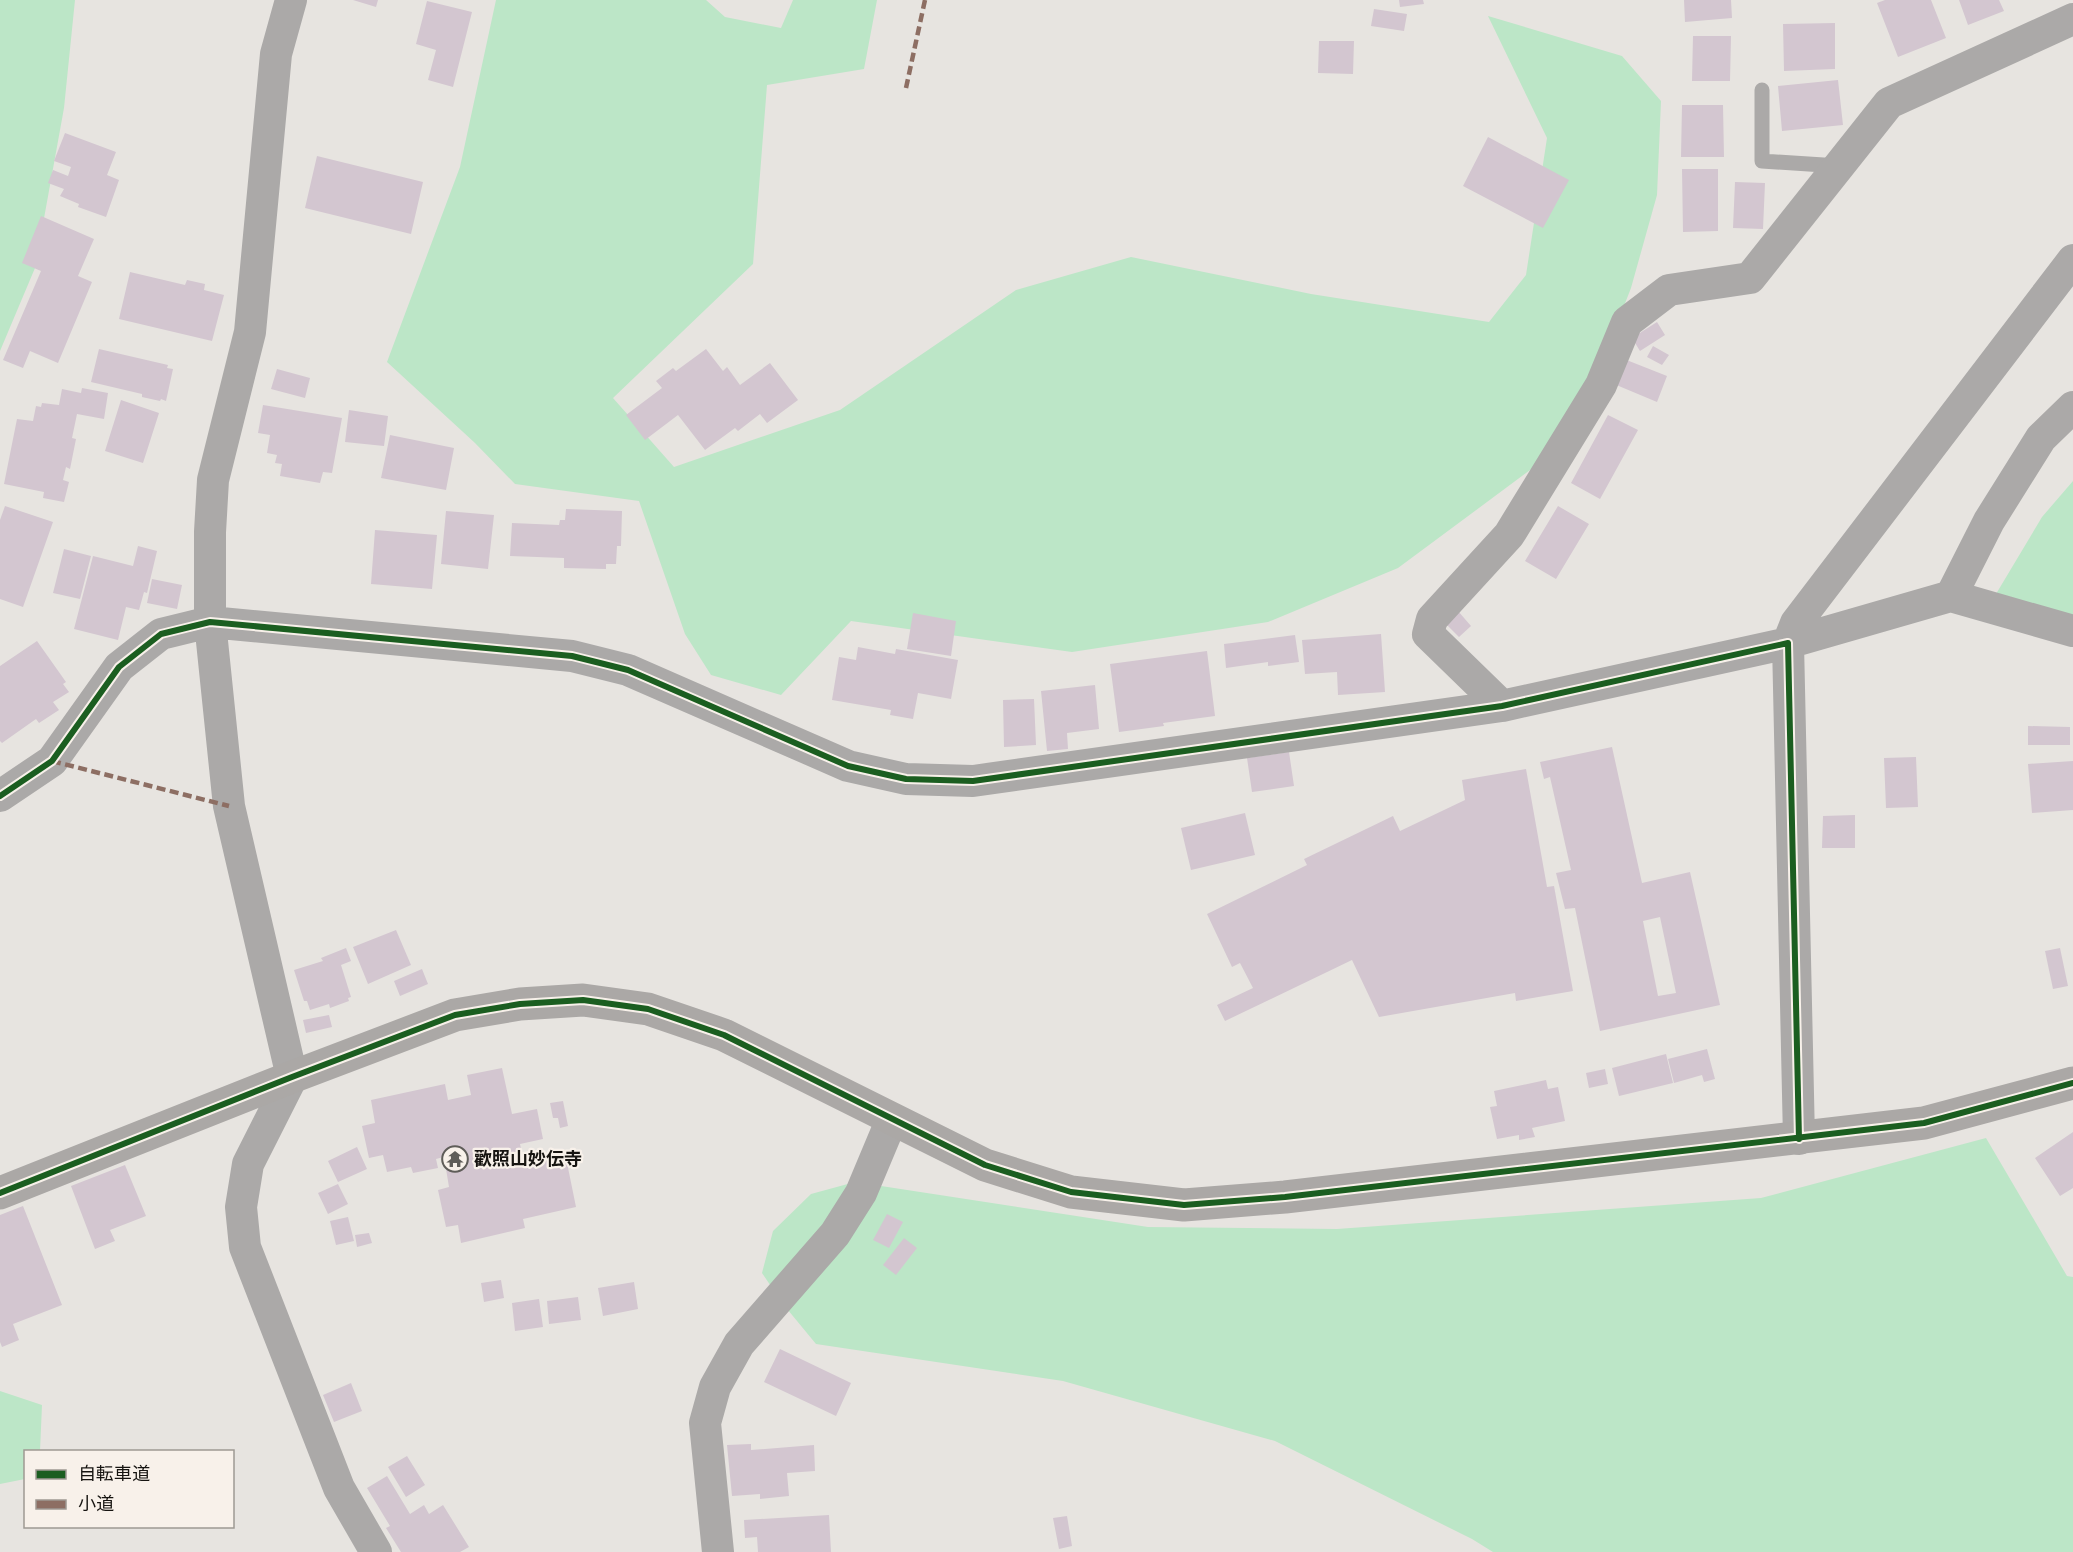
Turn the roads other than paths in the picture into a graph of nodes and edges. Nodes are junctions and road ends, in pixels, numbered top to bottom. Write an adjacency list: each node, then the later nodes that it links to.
1 (291, 0): 8 (street)
2 (2073, 19): 4 (street)
3 (1762, 90): 4 (lane)
4 (1839, 166): 11 (street)
5 (2073, 260): 10 (street)
6 (2073, 407): 7 (street)
7 (1951, 596): 9 (street); 10 (street)
8 (210, 622): 11 (street); 12 (street); 13 (street)
9 (2073, 631)
10 (1788, 643): 11 (street); 16 (street)
11 (1502, 706)
12 (0, 796)
13 (292, 1077): 15 (street); 17 (street); 18 (street)
14 (2073, 1083): 16 (street)
15 (892, 1119): 16 (street); 19 (street)
16 (1799, 1139)
17 (0, 1193)
18 (376, 1552)
19 (718, 1552)

